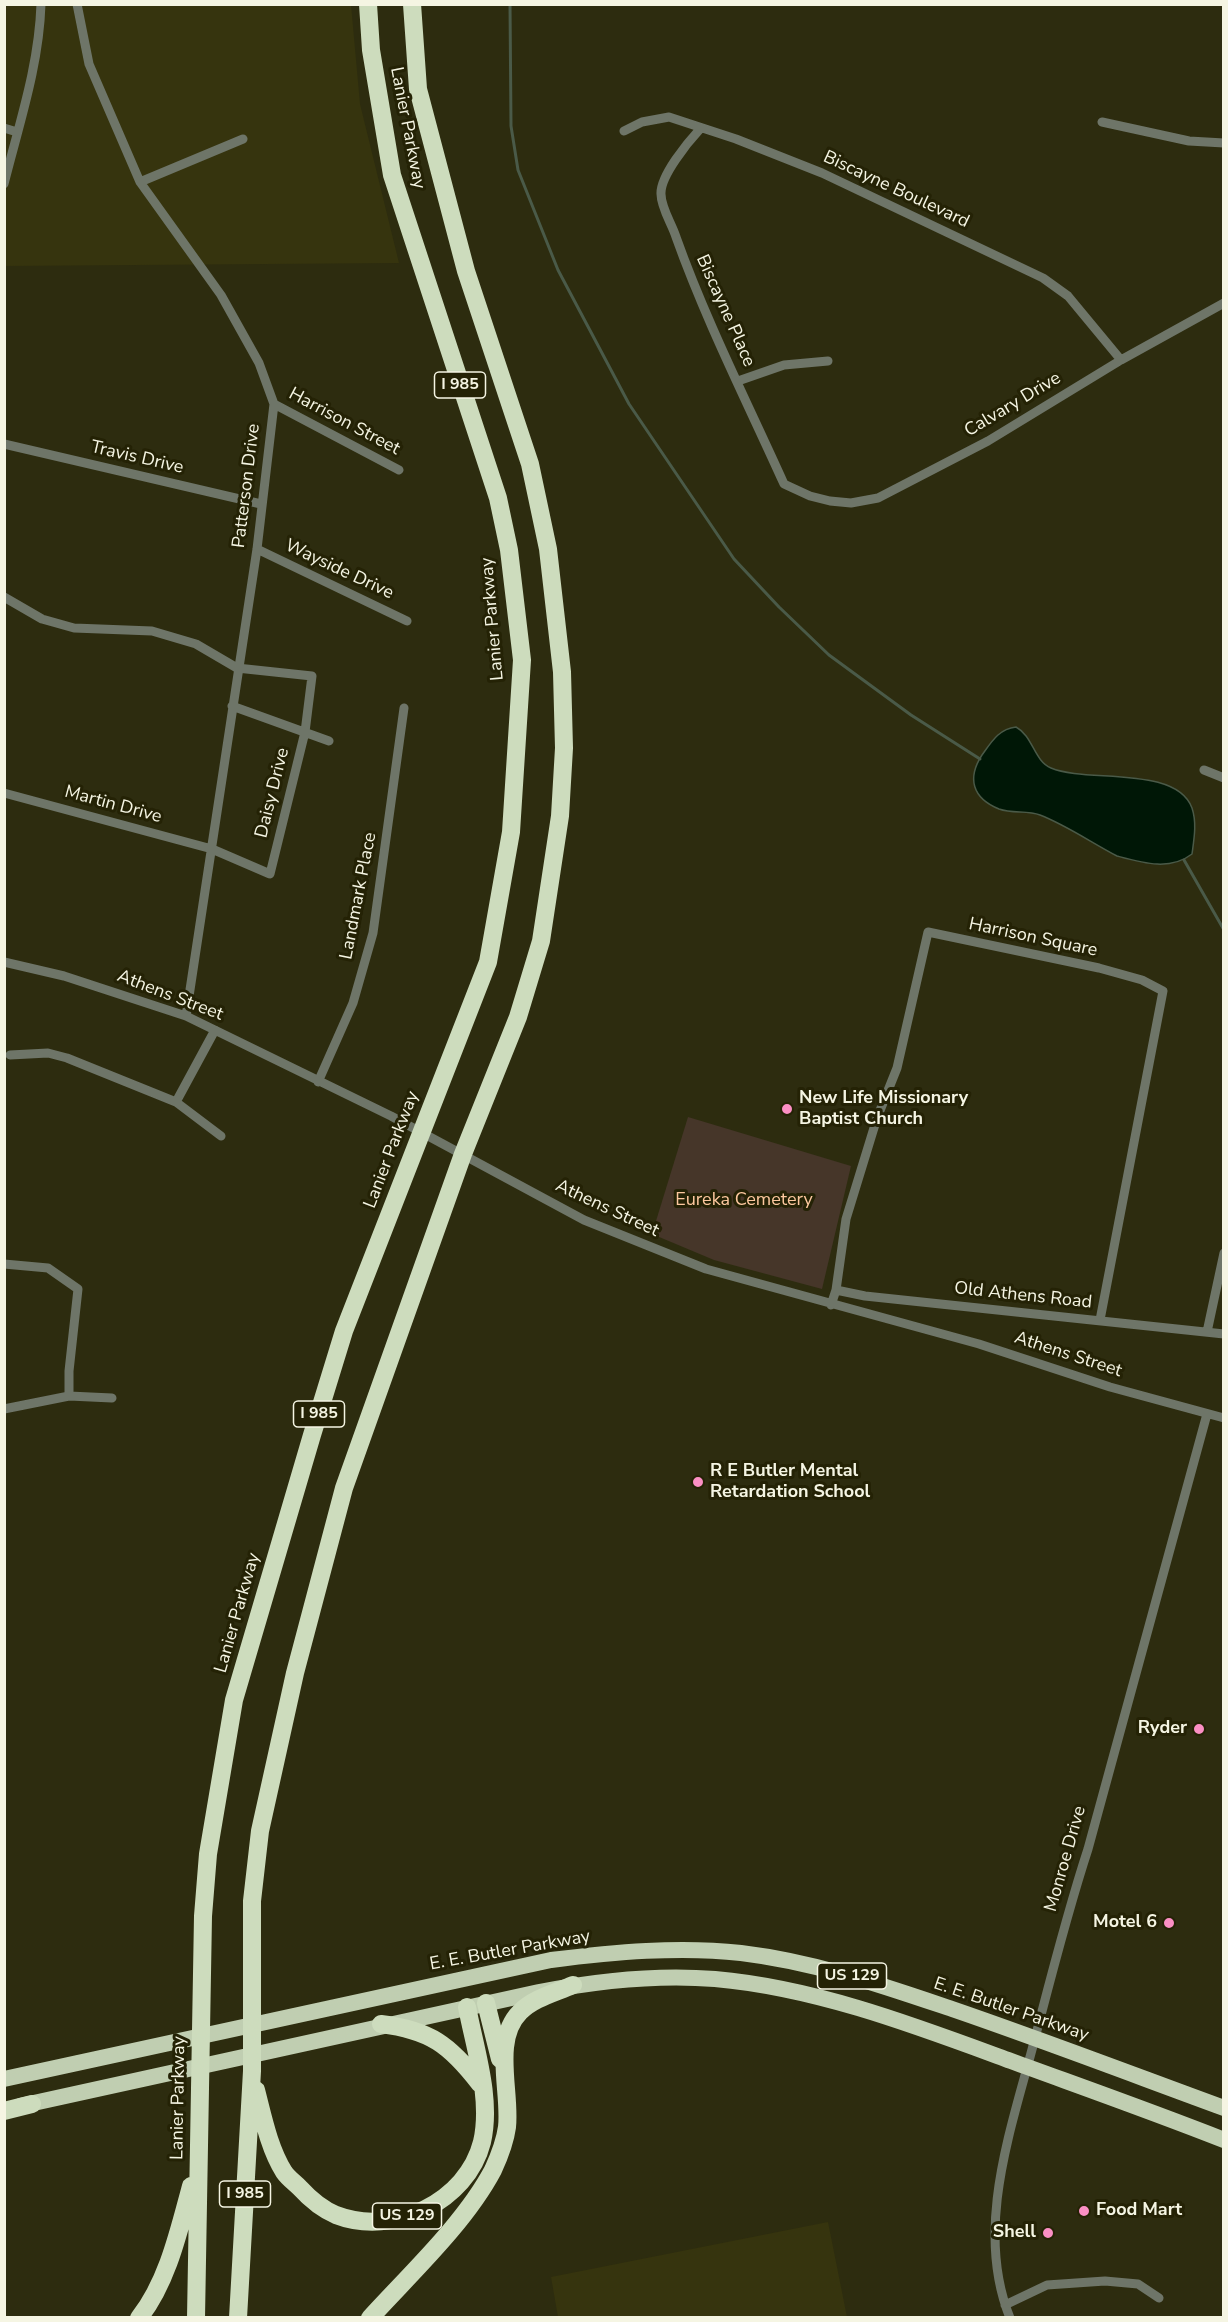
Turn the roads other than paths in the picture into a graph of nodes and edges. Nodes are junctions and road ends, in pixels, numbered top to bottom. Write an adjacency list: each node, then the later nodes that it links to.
1 (41, 4): 9 (street)
2 (368, 4): 70 (highway, Lanier Parkway / I 985)
3 (412, 4): 62 (highway, Lanier Parkway / I 985)
4 (77, 5): 12 (street, Patterson Drive)
5 (1101, 122): 11 (street)
6 (4, 128): 9 (street)
7 (700, 129): 8 (street, Biscayne Boulevard); 15 (street, Biscayne Boulevard); 17 (street, Biscayne Place)
8 (624, 130)
9 (17, 132): 13 (street)
10 (243, 139): 12 (street)
11 (1224, 143)
12 (140, 182): 18 (street, Patterson Drive)
13 (4, 184)
14 (1224, 303): 15 (street, Calvary Drive)
15 (1121, 360): 21 (street, Calvary Drive)
16 (828, 361): 17 (street)
17 (738, 381): 21 (street, Biscayne Place)
18 (274, 404): 20 (street, Harrison Street); 22 (street, Patterson Drive)
19 (4, 444): 22 (street, Travis Drive)
20 (399, 470)
21 (810, 496)
22 (261, 504): 23 (street, Patterson Drive)
23 (257, 549): 25 (street, Wayside Drive); 26 (street, Patterson Drive)
24 (4, 597): 26 (street)
25 (408, 621)
26 (237, 668): 27 (street, Patterson Drive); 29 (street)
27 (232, 706): 29 (street, Daisy Drive); 34 (street, Patterson Drive)
28 (404, 708): 39 (street, Landmark Place)
29 (305, 732): 30 (street); 34 (street, Daisy Drive)
30 (329, 741)
31 (1204, 770): 32 (street)
32 (1224, 778)
33 (4, 793): 34 (street, Martin Drive)
34 (212, 849): 36 (street, Patterson Drive)
35 (4, 962): 36 (street, Athens Street)
36 (186, 1016): 37 (street, Athens Street)
37 (215, 1030): 39 (street, Athens Street); 40 (street)
38 (10, 1055): 40 (street)
39 (318, 1082): 45 (street, Athens Street)
40 (176, 1102): 41 (street)
41 (221, 1136)
42 (1224, 1253): 47 (street)
43 (4, 1264): 49 (street)
44 (836, 1290): 45 (street); 46 (street, Old Athens Road); 46 (street, Harrison Square)
45 (831, 1305): 52 (street, Athens Street)
46 (1100, 1320): 47 (street, Old Athens Road)
47 (1207, 1332): 48 (street, Old Athens Road)
48 (1224, 1334)
49 (69, 1396): 50 (street); 51 (street)
50 (112, 1398)
51 (4, 1409)
52 (1207, 1413): 53 (street, Athens Street); 60 (street, Monroe Drive)
53 (1224, 1418)
54 (480, 1975): 55 (highway, E. E. Butler Parkway / US 129); 57 (highway); 60 (highway, E. E. Butler Parkway / US 129)
55 (462, 1979): 58 (highway, US 129); 63 (highway, E. E. Butler Parkway)
56 (573, 1985): 57 (highway, US 129); 61 (highway, US 129); 64 (highway)
57 (486, 2003): 58 (highway, US 129); 64 (highway)
58 (467, 2007): 59 (highway, US 129); 65 (highway, US 129)
59 (381, 2024): 65 (highway); 66 (highway, US 129)
60 (1035, 2038): 61 (street, Monroe Drive); 67 (highway, E. E. Butler Parkway / US 129)
61 (1028, 2067): 69 (highway, US 129); 72 (street, Monroe Drive)
62 (252, 2071): 65 (highway, US 129); 75 (highway, Lanier Parkway / I 985)
63 (4, 2079)
64 (508, 2084): 76 (highway)
65 (482, 2087)
66 (32, 2104): 68 (highway, US 129)
67 (1224, 2108)
68 (4, 2110)
69 (1219, 2138)
70 (198, 2161): 73 (highway); 74 (highway, Lanier Parkway / I 985)
71 (1159, 2298): 72 (street)
72 (1005, 2305): 77 (street, Monroe Drive)
73 (139, 2318)
74 (196, 2318)
75 (238, 2318)
76 (370, 2318)
77 (1010, 2318)

